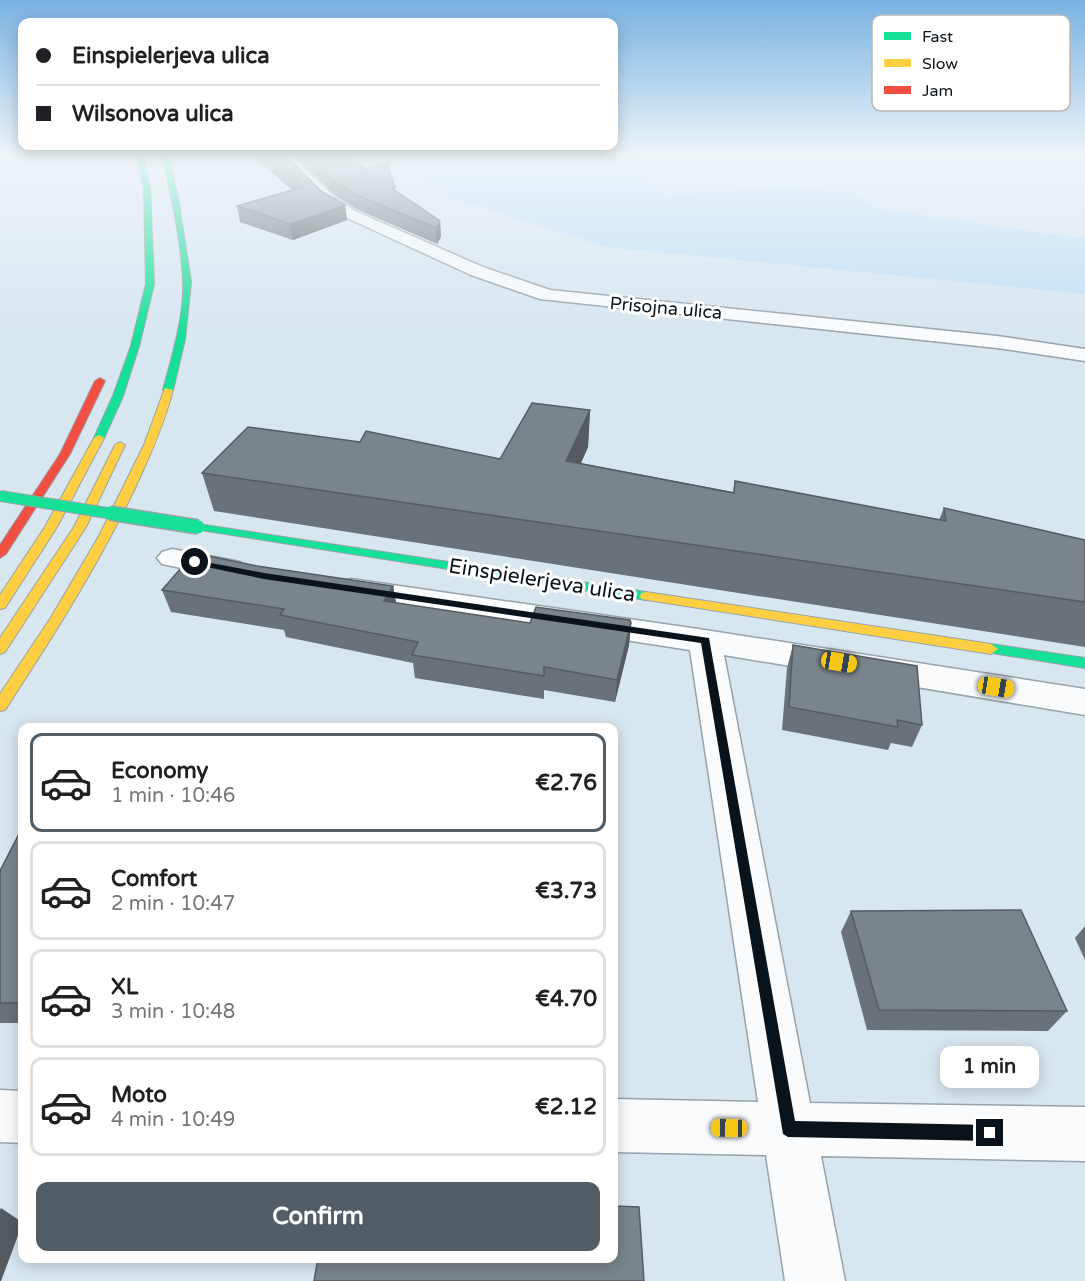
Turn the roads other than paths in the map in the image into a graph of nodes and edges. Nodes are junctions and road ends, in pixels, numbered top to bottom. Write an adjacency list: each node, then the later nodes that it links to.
1 (148, 216): 5 (main road)
2 (177, 216): 4 (main road)
3 (354, 216): 8 (street, Prisojna ulica)
4 (178, 224): 6 (main road); 21 (main road)
5 (149, 247): 7 (main road); 16 (main road)
6 (170, 273)
7 (136, 276)
8 (1085, 355)
9 (105, 367): 12 (main road)
10 (125, 434): 18 (main road)
11 (0, 496): 19 (main road, Einspielerjeva ulica, bridge)
12 (0, 554)
13 (172, 558): 14 (street)
14 (252, 574)
15 (322, 584): 17 (street, Einspielerjeva ulica)
16 (0, 605)
17 (705, 641): 20 (street, Einspielerjeva ulica); 25 (street)
18 (0, 650)
19 (1085, 663)
20 (1085, 702)
21 (0, 706)
22 (0, 1116): 23 (street)
23 (18, 1117)
24 (618, 1126): 25 (street)
25 (788, 1129): 26 (street); 27 (street)
26 (1085, 1134)
27 (814, 1281)

